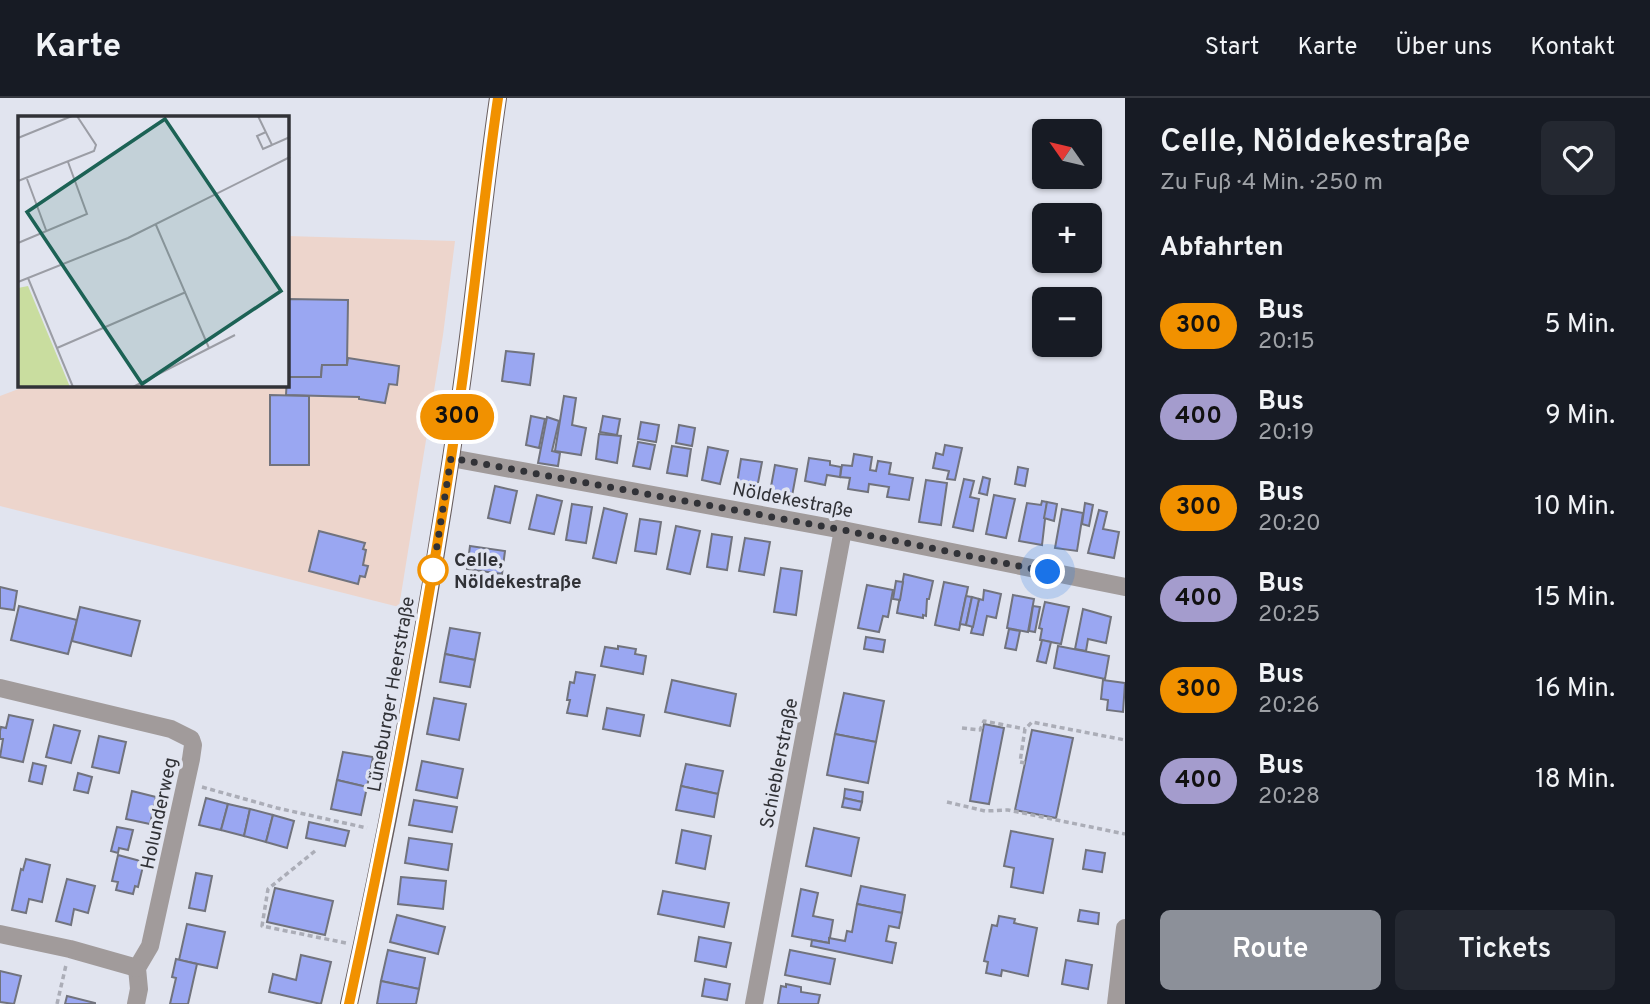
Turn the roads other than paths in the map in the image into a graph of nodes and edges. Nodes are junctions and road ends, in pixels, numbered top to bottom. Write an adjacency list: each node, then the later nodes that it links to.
1 (498, 98): 2 (main road, Lüneburger Heerstraße)
2 (451, 458): 3 (street, Nöldekestraße); 10 (main road, Lüneburger Heerstraße)
3 (843, 530): 4 (street, Nöldekestraße); 11 (street, Schieblerstraße)
4 (1125, 587)
5 (0, 688): 8 (street, Holunderweg)
6 (1125, 928): 12 (street)
7 (0, 934): 8 (street)
8 (137, 968): 9 (street, Holunderweg)
9 (136, 1004)
10 (349, 1004)
11 (754, 1004)
12 (1116, 1004)

